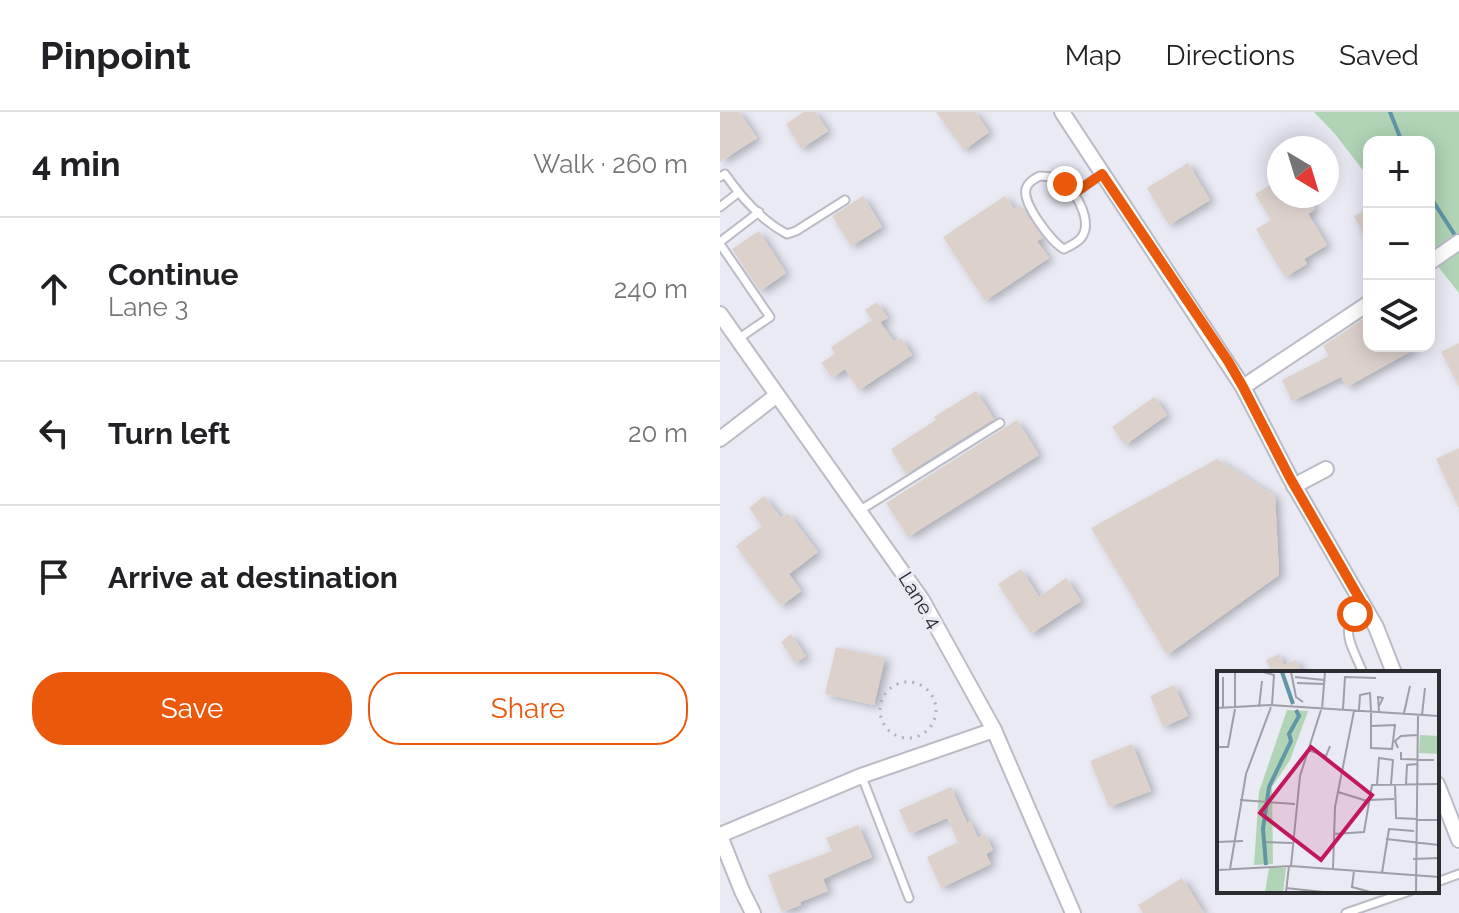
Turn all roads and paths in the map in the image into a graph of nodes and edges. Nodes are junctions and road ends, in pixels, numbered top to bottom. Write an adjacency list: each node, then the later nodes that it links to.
1 (1062, 112): 2 (street)
2 (1102, 174): 5 (lane); 15 (street)
3 (720, 177): 4 (lane)
4 (738, 193): 7 (lane); 8 (lane)
5 (1073, 194): 5 (lane)
6 (845, 200): 8 (lane)
7 (720, 207)
8 (759, 212): 10 (lane)
9 (1459, 242): 11 (street)
10 (720, 243): 14 (lane)
11 (1435, 259)
12 (1363, 307): 15 (street)
13 (720, 314): 14 (street, Lane 4)
14 (738, 339): 16 (street, Lane 4)
15 (1243, 387): 20 (street)
16 (777, 395): 18 (street); 21 (street, Lane 4)
17 (1000, 423): 21 (lane)
18 (720, 439)
19 (1326, 469): 20 (street)
20 (1294, 486): 22 (street)
21 (859, 511): 25 (street, Lane 4)
22 (1365, 608): 23 (lane); 24 (street)
23 (1362, 671)
24 (1393, 671)
25 (994, 730): 27 (street); 36 (street, Lane 4)
26 (910, 739): 26 (path)
27 (861, 776): 30 (street); 34 (lane)
28 (1439, 789): 29 (street)
29 (1459, 840)
30 (721, 842): 35 (street)
31 (1459, 874): 32 (lane)
32 (1439, 881)
33 (1404, 893): 37 (lane)
34 (909, 898)
35 (753, 913)
36 (1073, 913)
37 (1346, 913)

